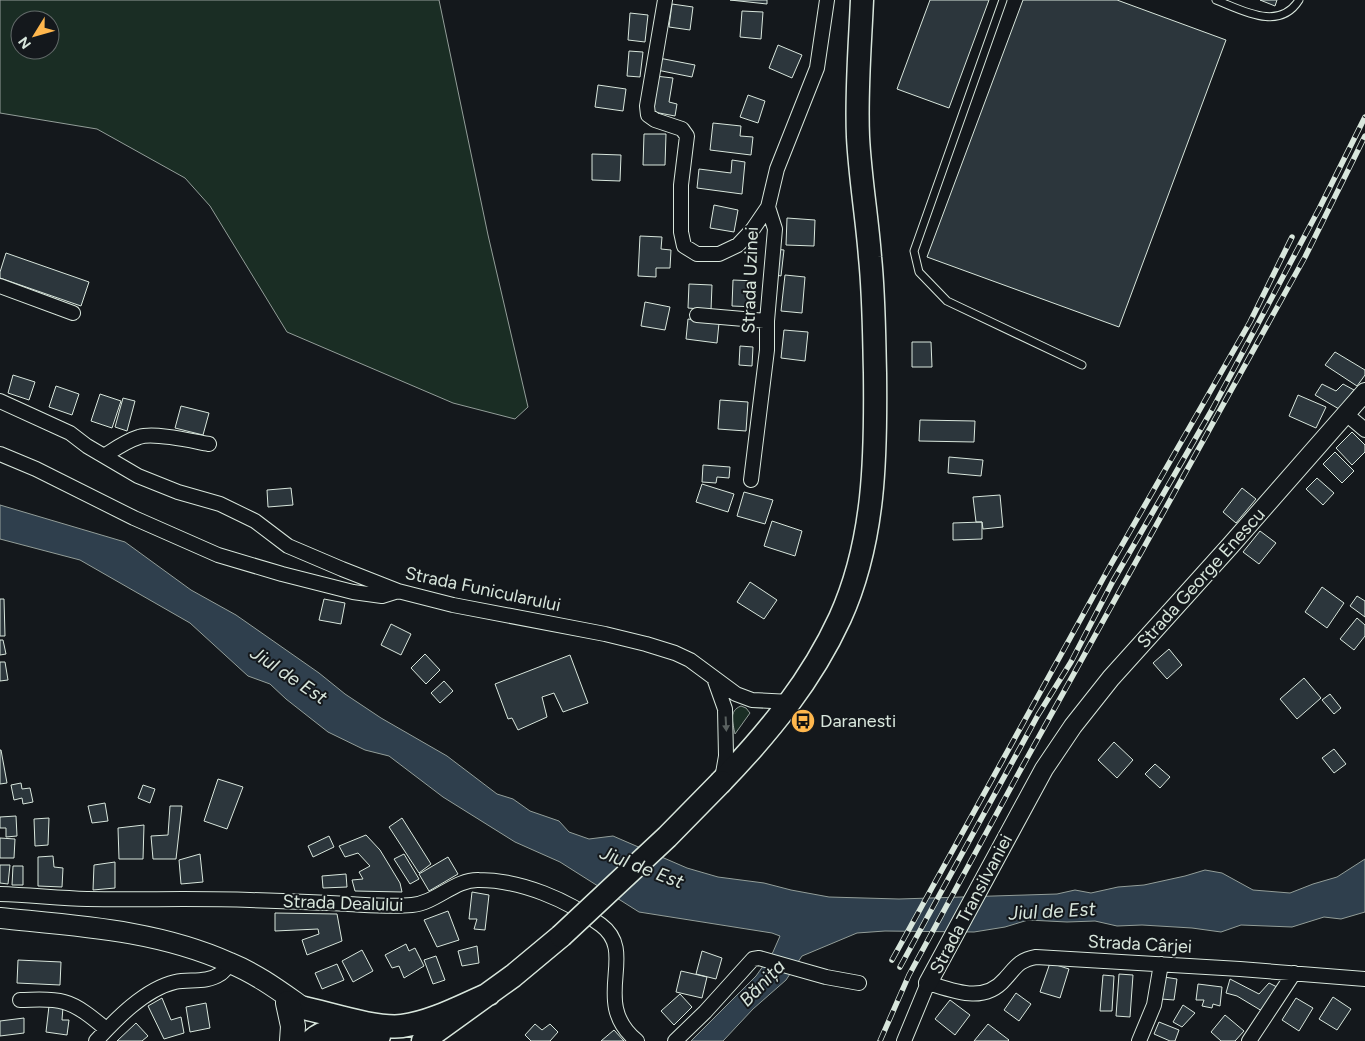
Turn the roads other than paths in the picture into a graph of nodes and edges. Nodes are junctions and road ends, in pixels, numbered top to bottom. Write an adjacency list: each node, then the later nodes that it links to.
1 (665, 0): 7 (street)
2 (827, 0): 7 (street, Strada Uzinei)
3 (862, 0): 23 (main road)
4 (1003, 0): 12 (lane)
5 (1216, 0): 6 (lane)
6 (1299, 0)
7 (768, 207): 11 (street, Strada Uzinei)
8 (0, 286): 9 (street)
9 (73, 313)
10 (697, 315): 11 (street)
11 (767, 321): 20 (street, Strada Uzinei)
12 (1082, 365)
13 (1365, 392): 15 (street, Strada George Enescu)
14 (0, 401): 19 (street, Strada Funicularului)
15 (1346, 414): 16 (street); 24 (street, Strada George Enescu)
16 (1365, 430)
17 (209, 444): 19 (street)
18 (0, 454): 21 (street)
19 (104, 456): 21 (street, Strada Funicularului)
20 (751, 480)
21 (398, 591): 22 (street, Strada Funicularului)
22 (714, 678): 23 (street, Strada Funicularului); 25 (street, one-way to 25)
23 (791, 702): 25 (main road)
24 (1044, 769): 33 (street, Strada Transilvaniei)
25 (728, 775): 34 (main road, bridge)
26 (0, 894): 45 (street, Strada Dealului)
27 (0, 918): 28 (main road)
28 (231, 963): 36 (main road); 38 (street)
29 (1161, 964): 30 (street, Strada Cârjei); 33 (street, Strada Cârjei); 48 (street)
30 (1294, 974): 31 (street, Strada Cârjei); 49 (street)
31 (1365, 979)
32 (859, 983): 46 (street)
33 (928, 983): 47 (street, Strada Transilvaniei)
34 (489, 994): 36 (main road); 37 (main road)
35 (20, 1000): 38 (street)
36 (290, 1000): 39 (main road); 41 (highway); 42 (main road)
37 (456, 1019): 39 (main road); 44 (main road)
38 (106, 1029): 40 (street)
39 (345, 1036): 43 (main road)
40 (96, 1041)
41 (292, 1041)
42 (306, 1041)
43 (311, 1041)
44 (424, 1041)
45 (637, 1041)
46 (675, 1041)
47 (904, 1041)
48 (1139, 1041)
49 (1249, 1041)

